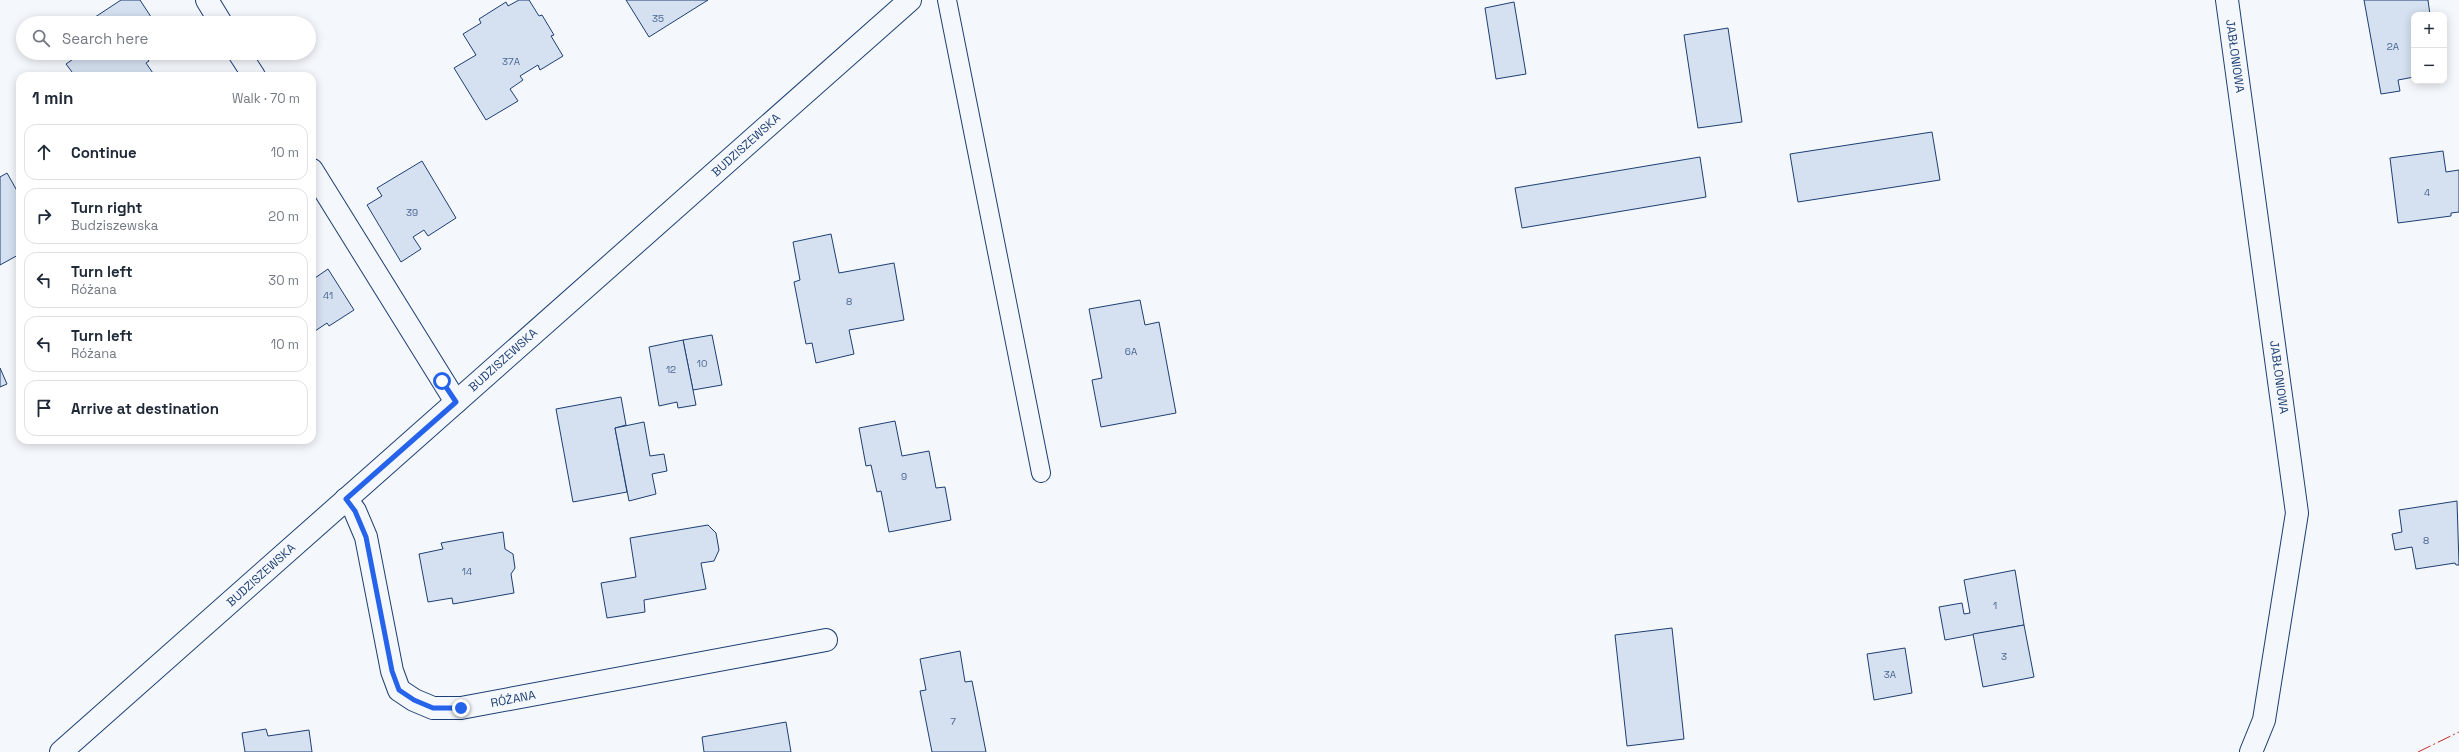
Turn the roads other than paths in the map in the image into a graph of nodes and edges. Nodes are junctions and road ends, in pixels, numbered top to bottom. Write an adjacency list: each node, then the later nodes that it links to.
1 (207, 0): 5 (street)
2 (910, 0): 9 (street, BUDZISZEWSKA)
3 (947, 0): 10 (lane)
4 (2227, 0): 14 (street, JABŁONIOWA)
5 (217, 16)
6 (244, 60): 7 (street)
7 (251, 72)
8 (316, 176): 9 (street)
9 (456, 402): 11 (street, BUDZISZEWSKA)
10 (1041, 473)
11 (346, 499): 12 (street, RÓŻANA); 13 (street, BUDZISZEWSKA)
12 (826, 640)
13 (61, 752)
14 (2251, 752)

